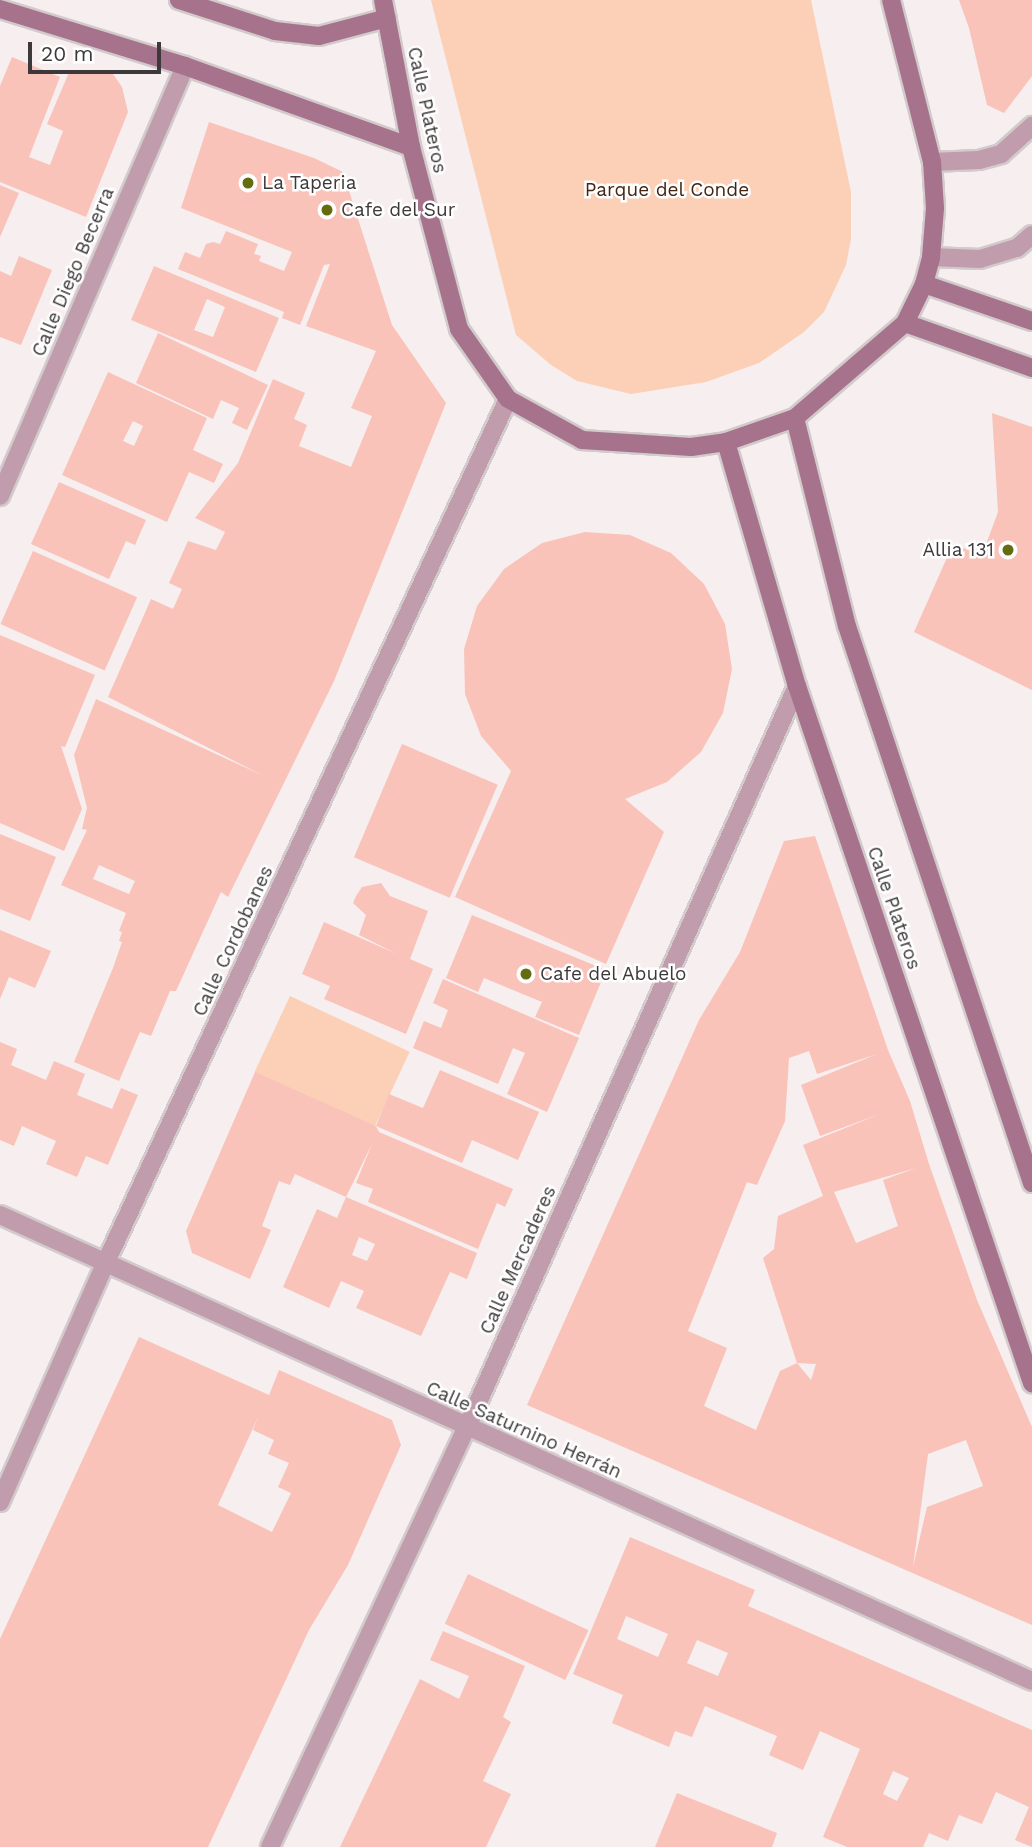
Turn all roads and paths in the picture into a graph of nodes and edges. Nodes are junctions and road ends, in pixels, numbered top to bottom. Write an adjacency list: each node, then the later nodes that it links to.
1 (179, 0): 4 (street)
2 (891, 0): 8 (street, Calle Plateros)
3 (0, 9): 5 (street)
4 (385, 9): 7 (street, Calle Plateros)
5 (185, 66): 7 (street); 18 (street, Calle Diego Becerra)
6 (1032, 126): 8 (street)
7 (411, 147): 15 (street, Calle Plateros)
8 (932, 162): 10 (street, Calle Plateros)
9 (1032, 235): 10 (street)
10 (932, 257): 11 (street, Calle Plateros)
11 (924, 284): 12 (street); 13 (street, Calle Plateros)
12 (1032, 321)
13 (905, 323): 14 (street); 16 (street, Calle Plateros)
14 (1032, 368)
15 (508, 399): 17 (street, Calle Plateros); 22 (street, Calle Cordobanes)
16 (795, 418): 17 (street, Calle Plateros); 20 (street)
17 (726, 442): 19 (street, Calle Plateros)
18 (0, 496)
19 (797, 686): 23 (street, Calle Plateros); 24 (street, Calle Mercaderes)
20 (1032, 1183)
21 (0, 1215): 22 (street, Calle Saturnino Herrán)
22 (106, 1262): 24 (street, Calle Saturnino Herrán); 25 (street, Calle Cordobanes)
23 (1032, 1383)
24 (467, 1427): 26 (street, Calle Saturnino Herrán); 27 (street, Calle Mercaderes)
25 (0, 1502)
26 (1032, 1681)
27 (270, 1847)

